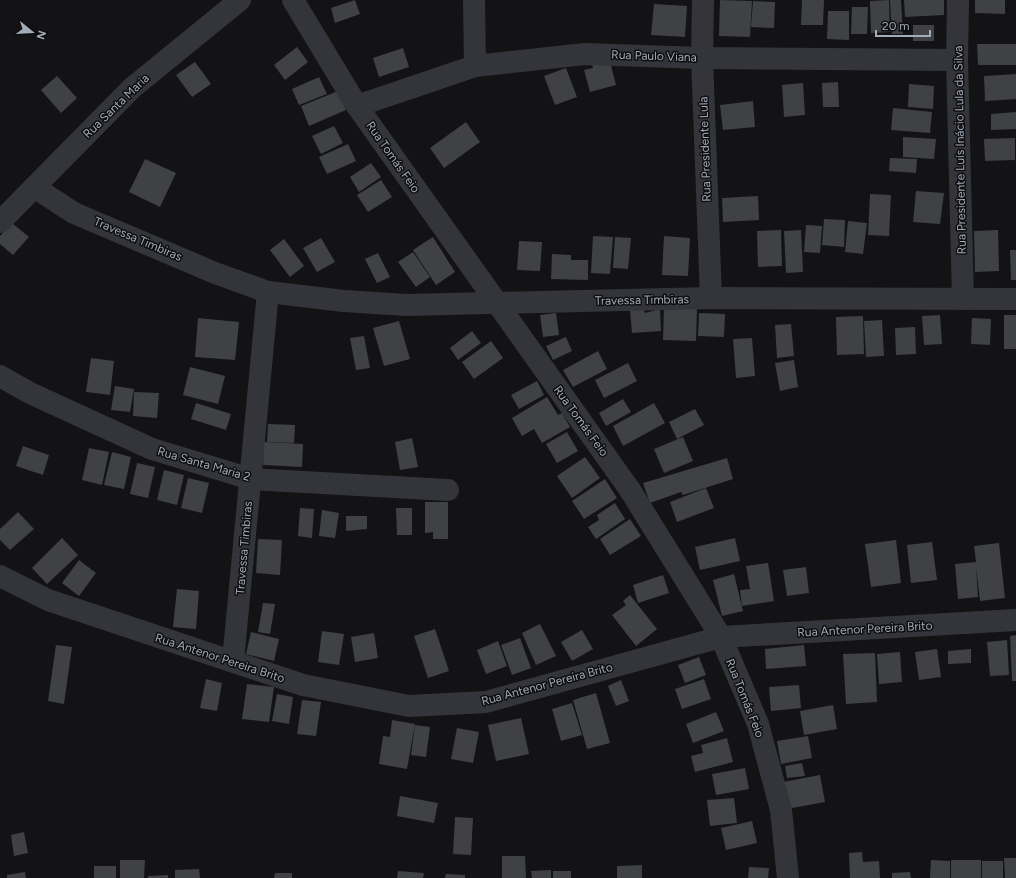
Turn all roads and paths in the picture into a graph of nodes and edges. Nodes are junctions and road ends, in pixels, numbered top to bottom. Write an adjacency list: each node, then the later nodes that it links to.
1 (240, 0): 10 (street, Rua Santa Maria)
2 (293, 0): 9 (street, Rua Tomás Feio)
3 (474, 0): 8 (street)
4 (703, 0): 6 (street, Rua Presidente Lula)
5 (958, 0): 7 (street, Rua Presidente Luís Inácio Lula da Silva)
6 (702, 58): 7 (street, Rua Paulo Viana); 8 (street, Rua Paulo Viana); 13 (street, Rua Presidente Lula)
7 (957, 60): 14 (street, Rua Presidente Luís Inácio Lula da Silva)
8 (475, 66): 9 (street, Rua Paulo Viana)
9 (357, 106): 16 (street, Rua Tomás Feio)
10 (34, 187): 11 (street, Rua Santa Maria); 12 (street, Travessa Timbiras)
11 (0, 222)
12 (268, 292): 16 (street, Travessa Timbiras); 18 (street, Travessa Timbiras)
13 (711, 298): 14 (street, Travessa Timbiras); 16 (street, Travessa Timbiras)
14 (963, 299): 15 (street, Travessa Timbiras)
15 (1016, 299)
16 (496, 303): 22 (street, Rua Tomás Feio)
17 (0, 376): 18 (street, Rua Santa Maria 2)
18 (251, 479): 19 (street, Rua Santa Maria 2); 23 (street, Travessa Timbiras)
19 (448, 490)
20 (0, 576): 23 (street, Rua Antenor Pereira Brito)
21 (1016, 620): 22 (street, Rua Antenor Pereira Brito)
22 (721, 637): 23 (street, Rua Antenor Pereira Brito); 24 (street, Rua Tomás Feio)
23 (233, 661)
24 (788, 878)

